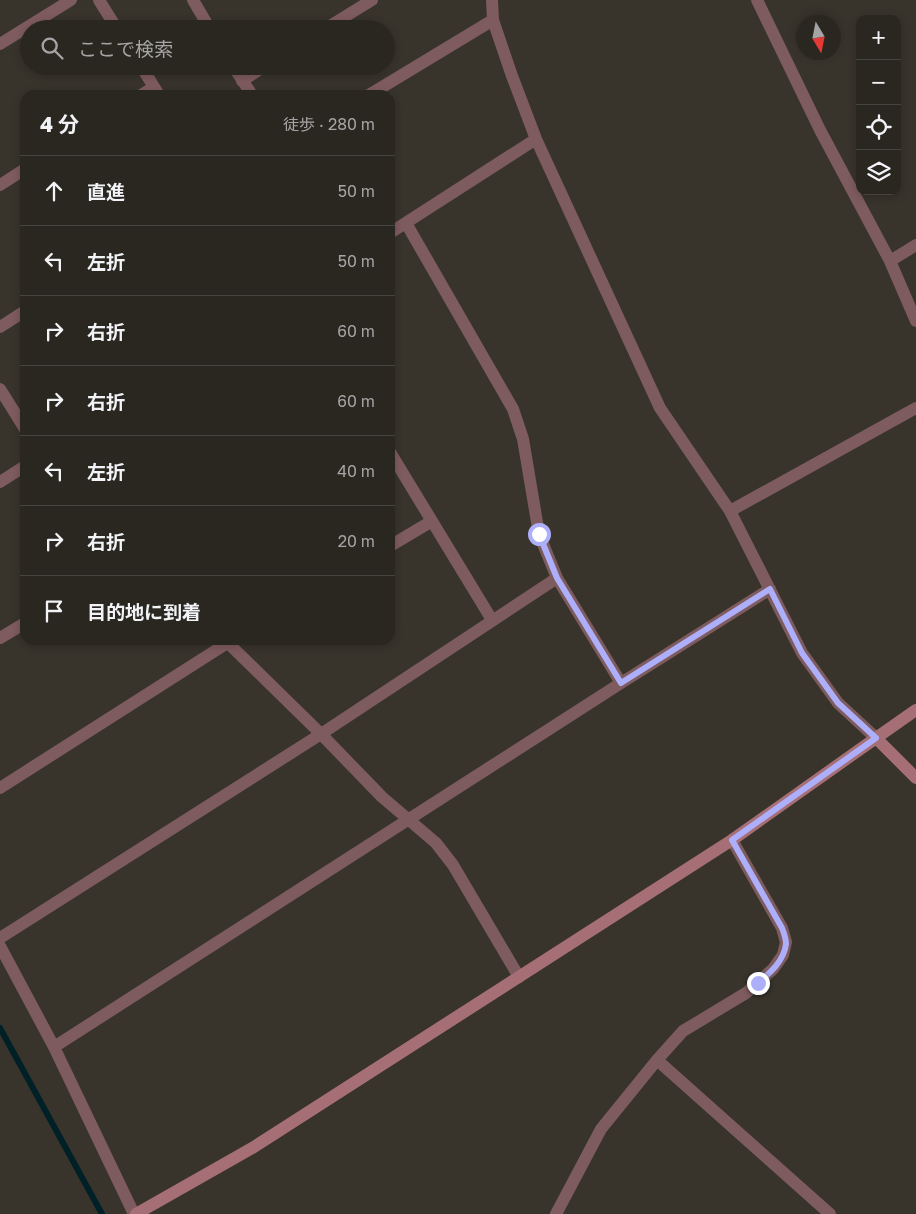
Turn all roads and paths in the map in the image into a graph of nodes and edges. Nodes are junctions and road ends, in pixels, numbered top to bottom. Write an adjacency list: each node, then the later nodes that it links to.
1 (70, 0): 8 (street)
2 (100, 0): 9 (street)
3 (193, 0): 10 (street)
4 (372, 0): 7 (street)
5 (492, 0): 12 (street)
6 (757, 0): 28 (street)
7 (351, 5): 11 (street)
8 (38, 20)
9 (112, 20)
10 (205, 20)
11 (335, 20)
12 (494, 20): 21 (street); 22 (street)
13 (20, 31): 14 (street)
14 (0, 44)
15 (146, 75): 19 (street)
16 (238, 75): 18 (street)
17 (251, 75): 18 (street)
18 (242, 81): 20 (street)
19 (155, 90)
20 (248, 90)
21 (377, 90)
22 (536, 139): 25 (street); 38 (street)
23 (20, 172): 24 (street)
24 (0, 185)
25 (406, 223): 26 (street); 41 (street)
26 (395, 231)
27 (916, 245): 28 (street)
28 (890, 261): 30 (street)
29 (20, 314): 31 (street)
30 (916, 321)
31 (0, 327)
32 (0, 389): 34 (street)
33 (916, 408): 38 (street)
34 (20, 421)
35 (395, 460): 39 (street)
36 (20, 469): 37 (street)
37 (0, 482)
38 (730, 511): 42 (street)
39 (432, 521): 40 (street); 43 (street)
40 (395, 543)
41 (557, 578): 43 (street); 48 (street)
42 (770, 589): 48 (street); 51 (street)
43 (492, 620): 50 (street)
44 (20, 626): 45 (street)
45 (0, 638)
46 (222, 645): 53 (street)
47 (232, 645): 50 (street)
48 (621, 683): 54 (street)
49 (916, 710): 51 (street)
50 (320, 734): 54 (street); 56 (street)
51 (876, 738): 52 (street); 55 (street)
52 (916, 778)
53 (0, 788)
54 (408, 820): 58 (street); 59 (street)
55 (732, 840): 58 (street); 60 (street)
56 (0, 938)
57 (0, 946): 59 (street)
58 (519, 977): 61 (street)
59 (54, 1047): 61 (street)
60 (657, 1060): 62 (street); 63 (street)
61 (135, 1214)
62 (556, 1214)
63 (830, 1214)

